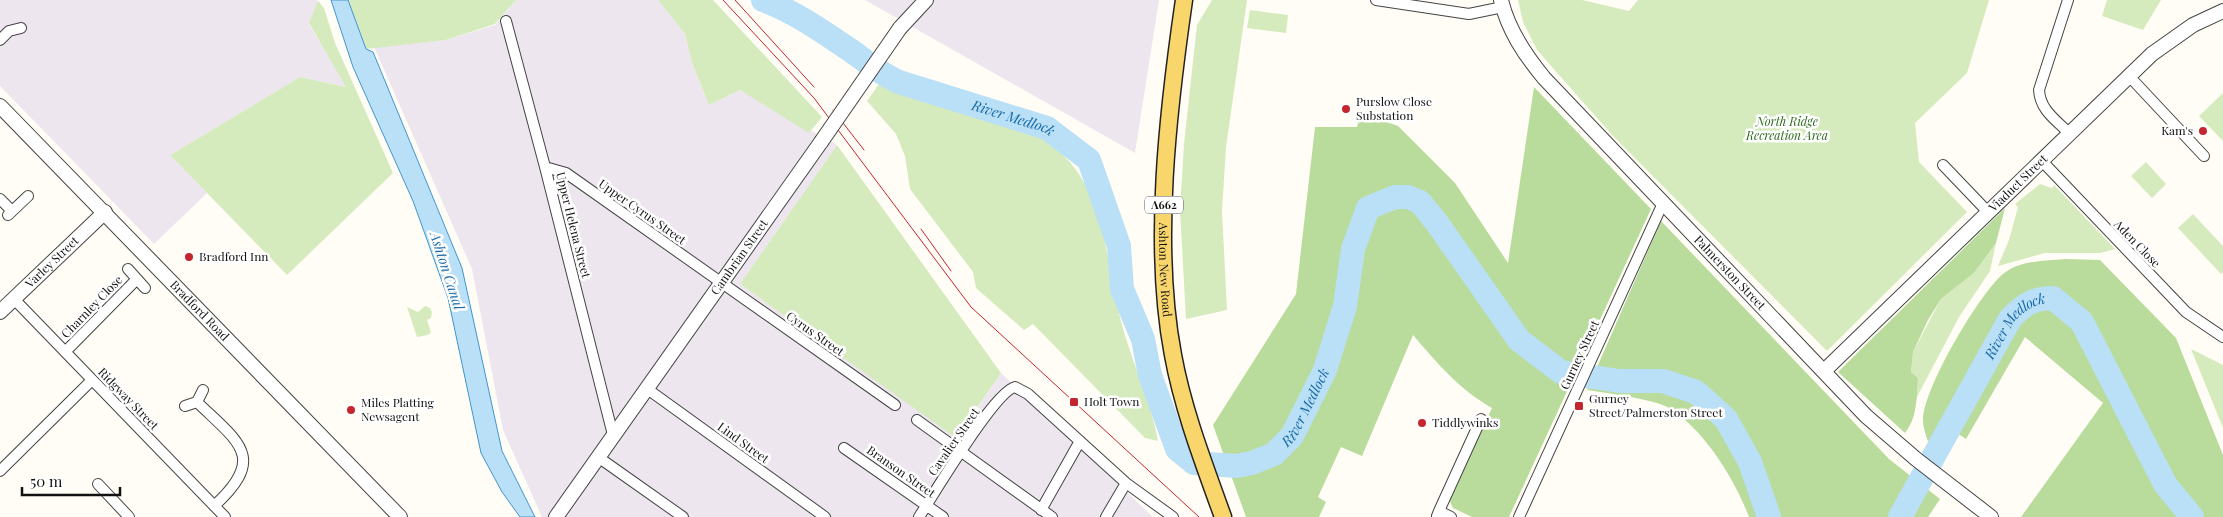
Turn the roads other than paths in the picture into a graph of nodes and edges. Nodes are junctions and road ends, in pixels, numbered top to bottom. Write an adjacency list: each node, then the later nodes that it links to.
1 (926, 0): 24 (street, Cambrian Street, bridge)
2 (1184, 0): 62 (main road, Ashton New Road / A662)
3 (1376, 0): 5 (street)
4 (2068, 0): 12 (street)
5 (1502, 3): 19 (street, Palmerston Street)
6 (2223, 11): 10 (street, Viaduct Street)
7 (506, 21): 16 (street, Upper Helena Street)
8 (21, 28): 9 (street)
9 (0, 40)
10 (2129, 76): 12 (street, Viaduct Street); 13 (street)
11 (0, 106): 21 (street, Bradford Road)
12 (2069, 133): 14 (street, Viaduct Street)
13 (2204, 156)
14 (2041, 160): 20 (street, Viaduct Street); 28 (street, Aden Close)
15 (1944, 165): 20 (street)
16 (545, 167): 24 (street, Upper Cyrus Street); 39 (street, Upper Helena Street)
17 (28, 196): 18 (street)
18 (0, 199)
19 (1663, 203): 30 (street, Palmerston Street); 64 (street, Gurney Street)
20 (1987, 211): 30 (street, Viaduct Street)
21 (105, 212): 26 (street, Varley Street); 53 (street, Bradford Road)
22 (128, 269): 23 (street, Charnley Close)
23 (136, 280): 25 (street, Charnley Close); 29 (street, Charnley Close)
24 (721, 283): 32 (street, Cambrian Street); 35 (street, Cyrus Street)
25 (145, 288)
26 (14, 299): 27 (street, Varley Street); 29 (street, Ridgway Street)
27 (0, 312)
28 (2223, 337)
29 (65, 352): 31 (street, Ridgway Street)
30 (1824, 371): 65 (street, Palmerston Street)
31 (92, 380): 44 (street); 48 (street, Ridgway Street)
32 (646, 388): 39 (street, Cambrian Street); 56 (street, Lind Street)
33 (203, 390): 34 (street)
34 (197, 402): 36 (street); 48 (street)
35 (895, 405)
36 (185, 406)
37 (1481, 419): 50 (street)
38 (917, 420): 42 (street)
39 (613, 435): 43 (street, Cambrian Street)
40 (1080, 441): 42 (street, Cavalier Street); 45 (street); 49 (street)
41 (844, 448): 47 (street, Branson Street)
42 (961, 452): 47 (street, Cavalier Street); 49 (street)
43 (598, 457): 54 (street, Cambrian Street); 55 (street)
44 (0, 471)
45 (1126, 483): 60 (street); 61 (street)
46 (98, 484): 51 (street)
47 (927, 505): 57 (street, Cavalier Street); 58 (street, Branson Street)
48 (214, 506): 52 (street, Ridgway Street)
49 (1041, 510): 59 (street)
50 (1438, 514): 63 (street)
51 (129, 517)
52 (225, 517)
53 (400, 517)
54 (556, 517)
55 (683, 517)
56 (825, 517)
57 (919, 517)
58 (944, 517)
59 (1052, 517)
60 (1106, 517)
61 (1172, 517)
62 (1223, 517)
63 (1451, 517)
64 (1520, 517)
65 (1991, 517)

